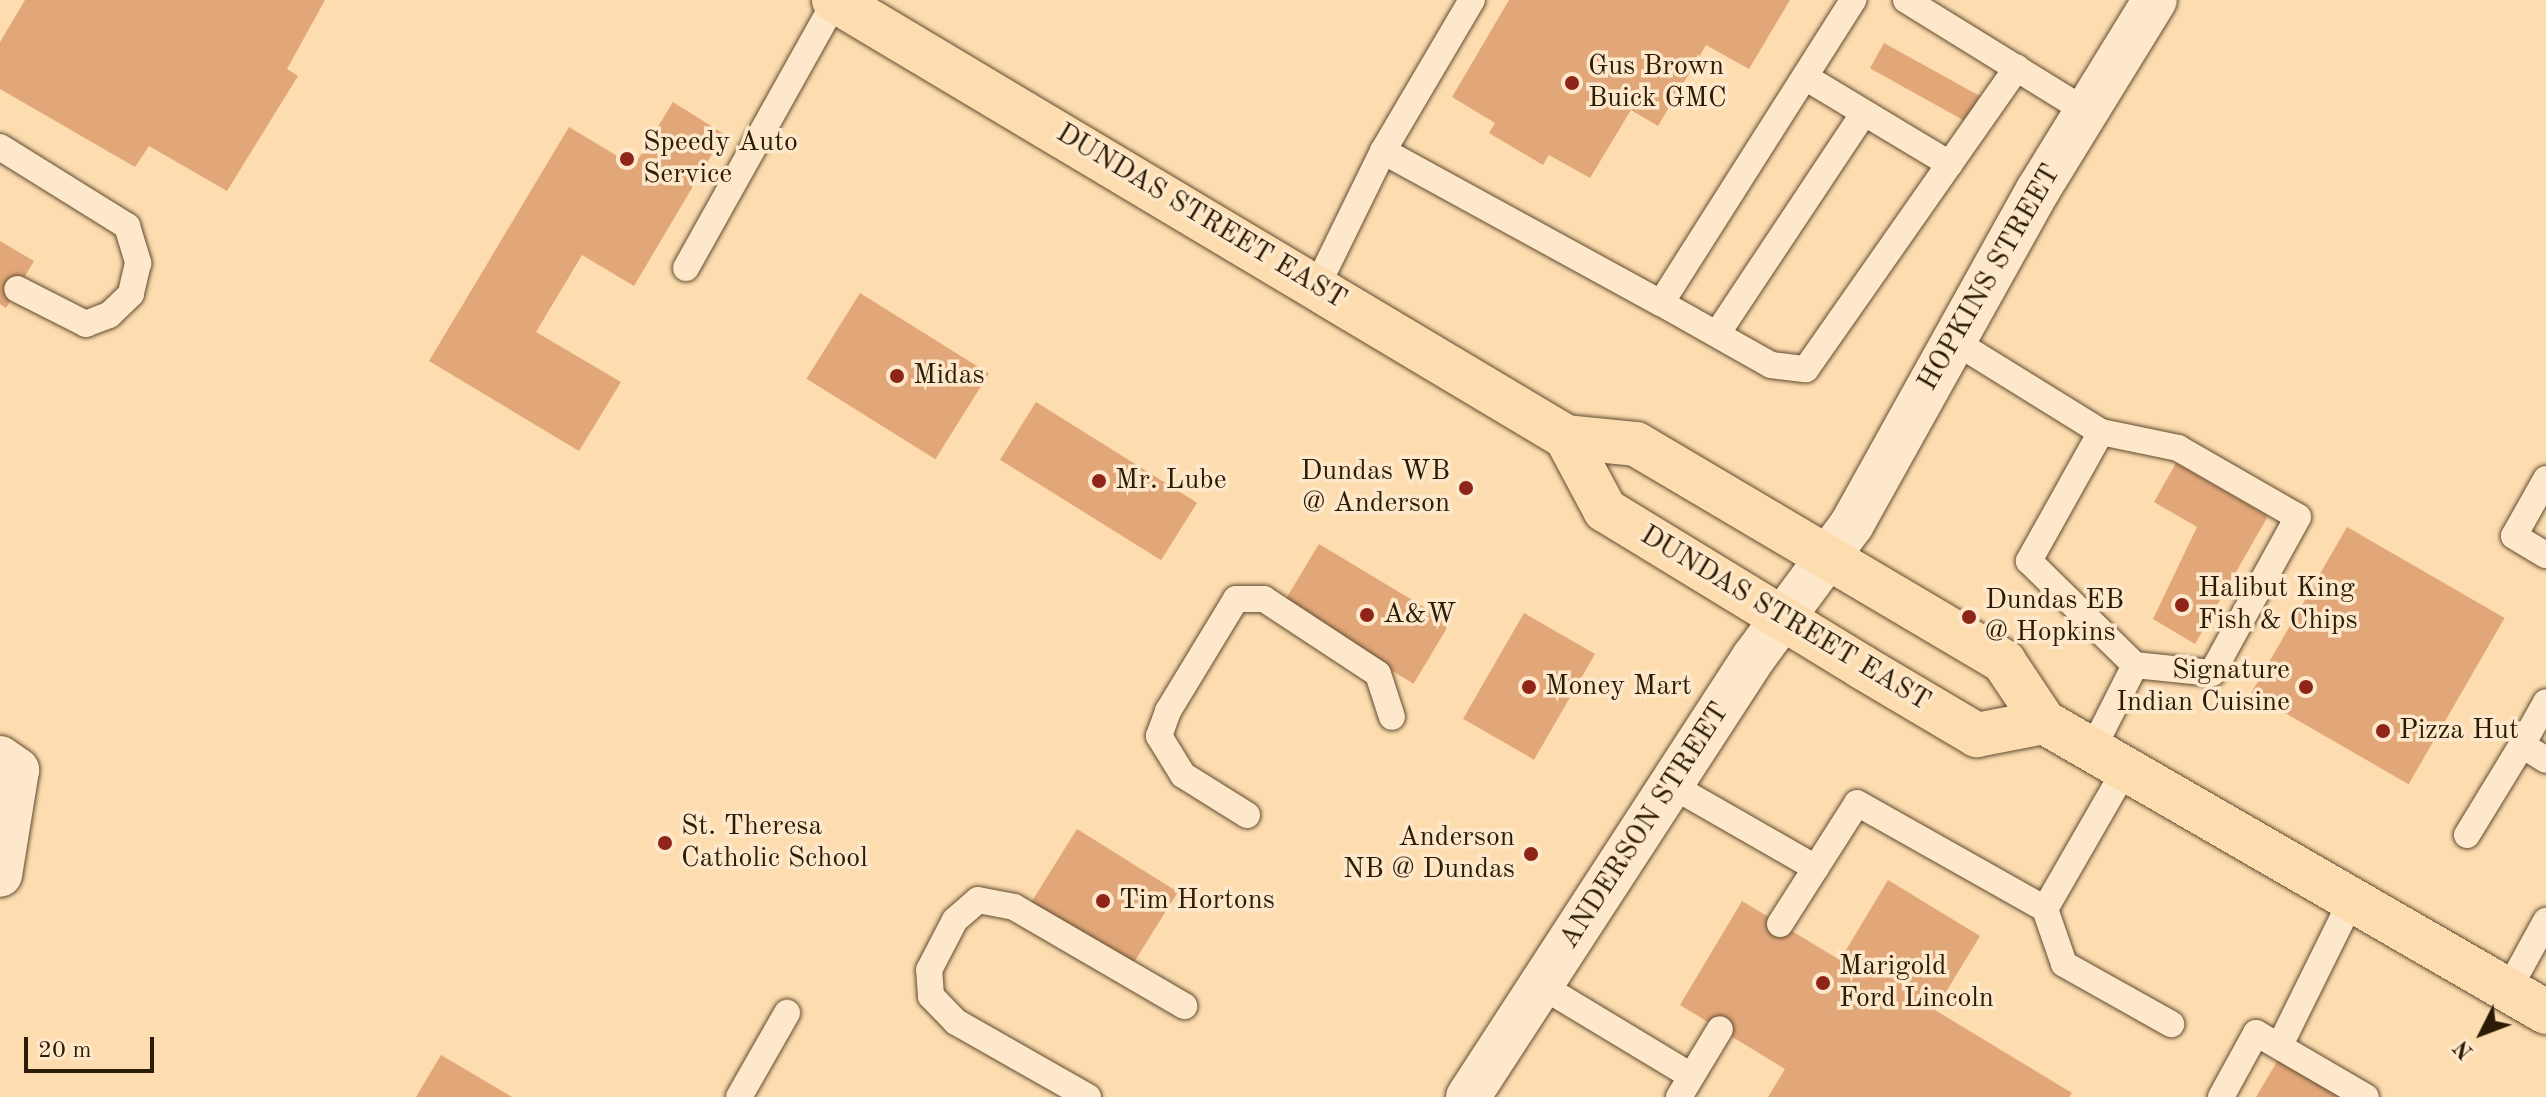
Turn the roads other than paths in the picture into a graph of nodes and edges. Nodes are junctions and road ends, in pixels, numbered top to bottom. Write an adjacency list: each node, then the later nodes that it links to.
1 (834, 0): 13 (lane); 14 (main road, DUNDAS STREET EAST)
2 (1472, 0): 11 (lane)
3 (1853, 0): 7 (lane)
4 (1906, 0): 6 (lane)
5 (2155, 0): 8 (main road, HOPKINS STREET)
6 (2017, 68): 8 (lane); 12 (lane)
7 (1805, 77): 9 (lane); 16 (lane)
8 (2086, 111): 18 (main road, HOPKINS STREET)
9 (1864, 113): 12 (lane); 17 (lane)
10 (0, 147): 15 (lane)
11 (1383, 151): 14 (lane); 16 (lane)
12 (1950, 164): 17 (lane)
13 (686, 268)
14 (1317, 286): 20 (main road, DUNDAS STREET EAST)
15 (17, 289)
16 (1661, 303): 17 (lane)
17 (1717, 334)
18 (1954, 341): 19 (lane); 23 (main road, HOPKINS STREET)
19 (2101, 432): 25 (lane); 25 (lane)
20 (1566, 437): 23 (main road, DUNDAS STREET EAST); 24 (main road, DUNDAS STREET EAST)
21 (2546, 479): 22 (lane)
22 (2546, 555)
23 (1826, 558): 24 (main road, ANDERSON STREET); 28 (main road, DUNDAS STREET EAST)
24 (1782, 618): 28 (main road, DUNDAS STREET EAST); 33 (main road, ANDERSON STREET)
25 (2135, 665): 31 (lane)
26 (2546, 702): 29 (lane)
27 (1392, 717): 34 (lane)
28 (2044, 722): 31 (main road, DUNDAS STREET EAST)
29 (2522, 745): 32 (lane); 35 (lane)
30 (0, 758): 37 (main road)
31 (2109, 759): 38 (main road, DUNDAS STREET EAST); 39 (lane)
32 (2546, 760)
33 (1671, 785): 36 (lane); 42 (main road, ANDERSON STREET)
34 (1247, 815)
35 (2467, 835)
36 (1816, 868): 39 (lane); 41 (lane)
37 (0, 875)
38 (2352, 899): 43 (main road, DUNDAS STREET EAST); 49 (lane)
39 (2045, 909): 47 (lane)
40 (2546, 921): 43 (lane)
41 (1780, 924)
42 (1542, 986): 50 (lane); 53 (main road, ANDERSON STREET)
43 (2508, 990): 45 (main road, DUNDAS STREET EAST)
44 (1184, 1006): 52 (lane)
45 (2546, 1012)
46 (787, 1013): 51 (lane)
47 (2171, 1024)
48 (1720, 1029): 50 (lane)
49 (2280, 1045): 54 (lane); 55 (lane)
50 (1685, 1086)
51 (739, 1097)
52 (1088, 1097)
53 (1468, 1097)
54 (2221, 1097)
55 (2366, 1097)

